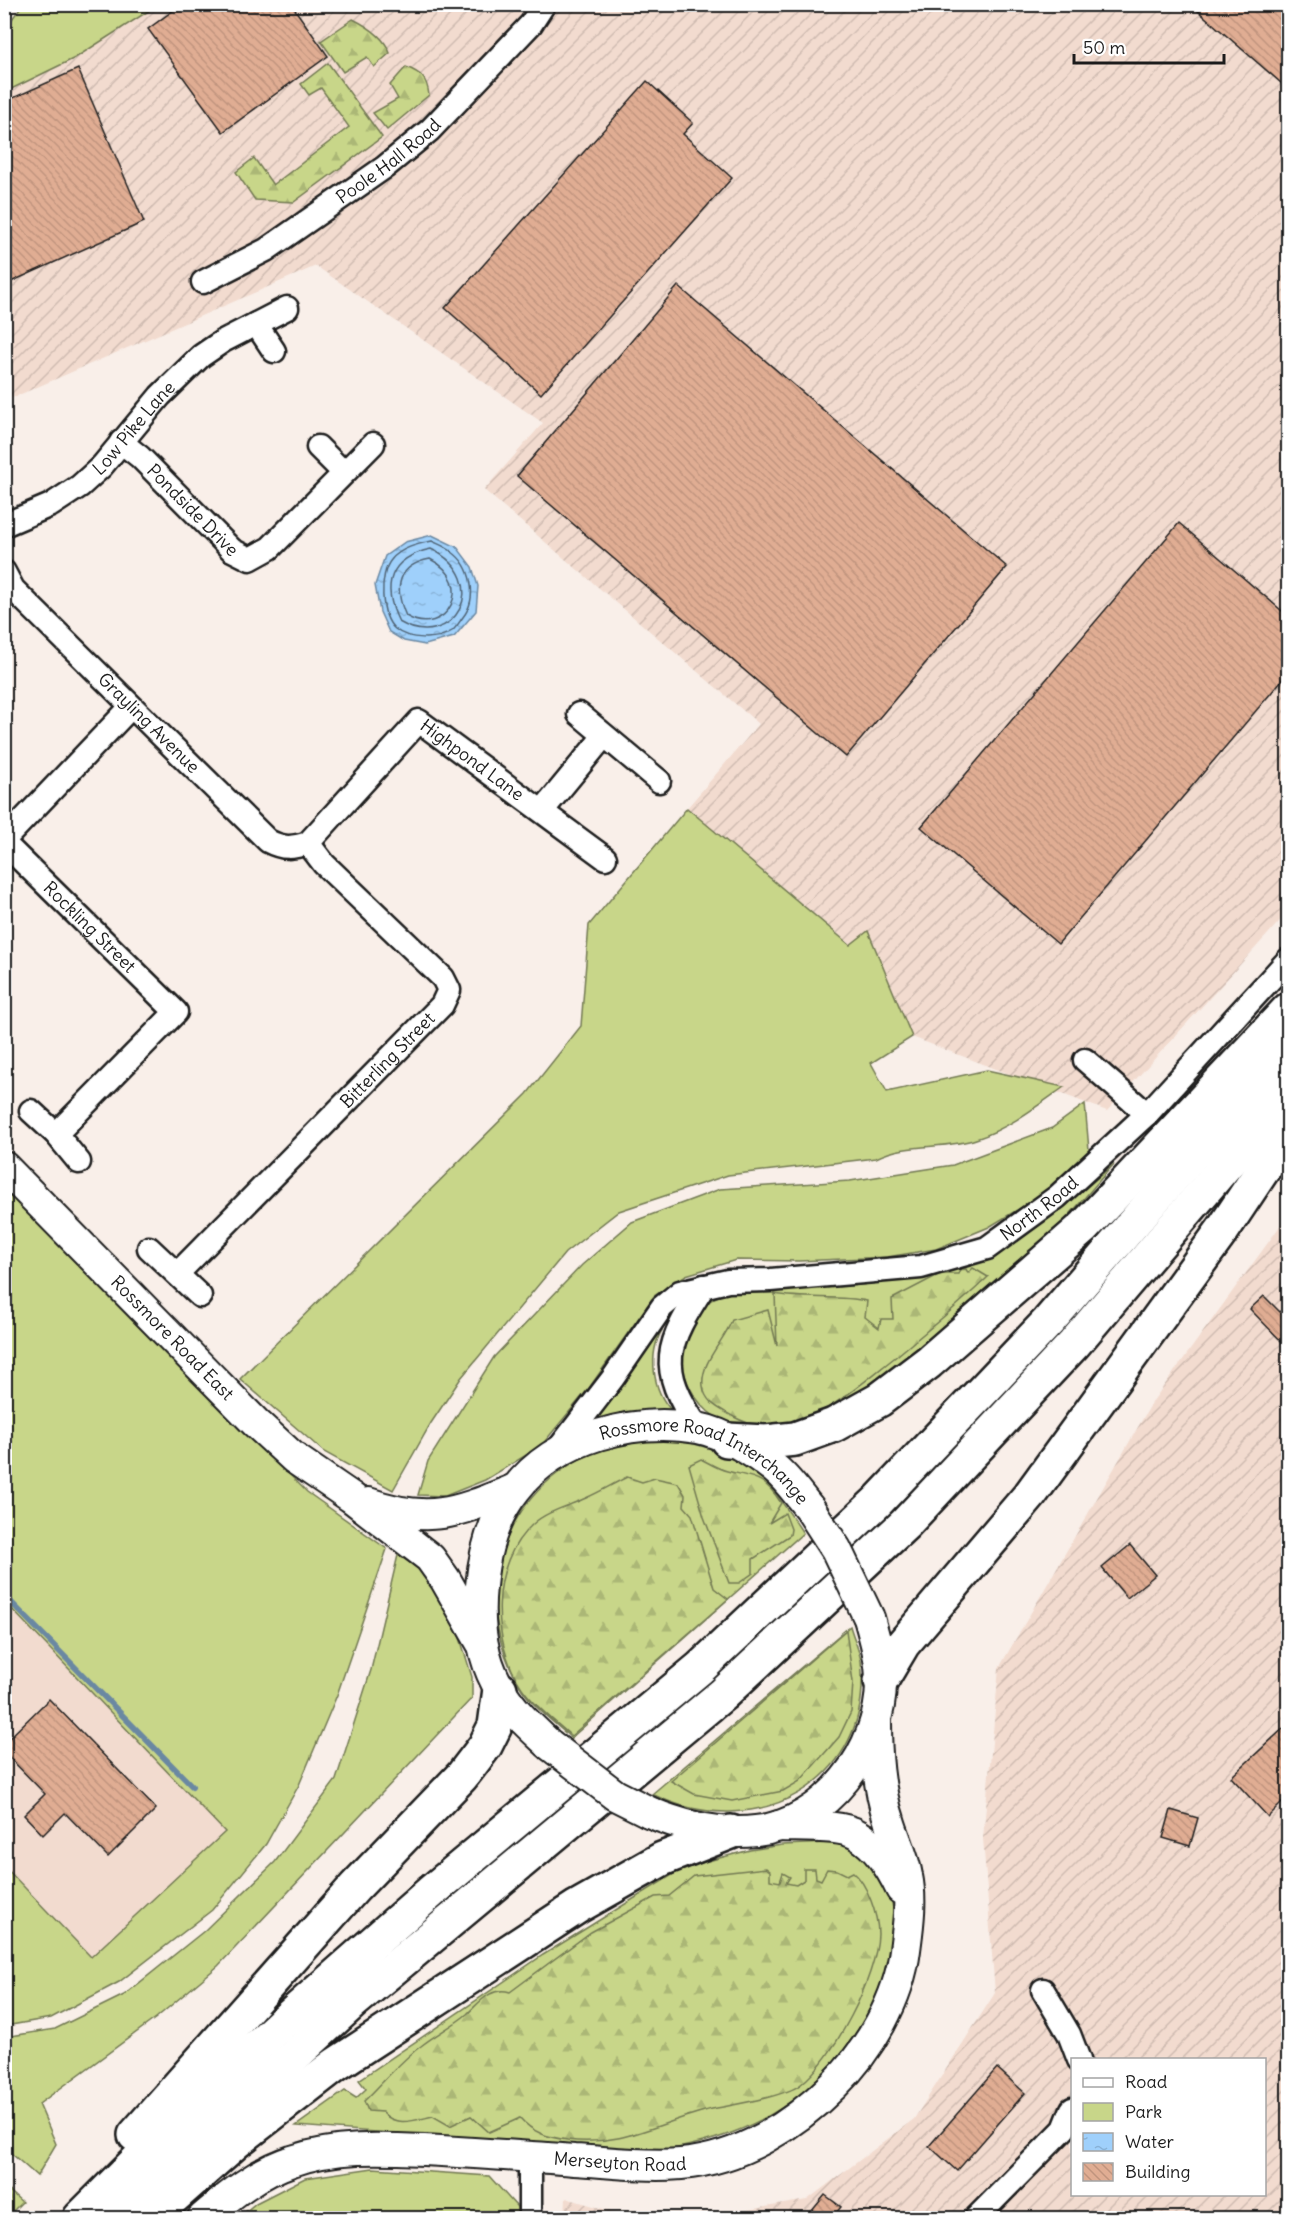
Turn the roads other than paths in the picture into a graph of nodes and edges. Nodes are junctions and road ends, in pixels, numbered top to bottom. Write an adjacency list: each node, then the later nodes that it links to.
1 (544, 4): 2 (street, Poole Hall Road)
2 (203, 282)
3 (287, 308): 4 (street, Low Pike Lane)
4 (256, 324): 5 (street); 6 (street, Low Pike Lane)
5 (274, 351)
6 (121, 442): 9 (street, Pondside Drive); 10 (street, Low Pike Lane)
7 (373, 444): 9 (street, Pondside Drive)
8 (318, 447): 9 (street)
9 (343, 471)
10 (4, 525)
11 (4, 572): 12 (street, Grayling Avenue)
12 (131, 707): 17 (street); 18 (street, Grayling Avenue)
13 (579, 714): 14 (street)
14 (603, 736): 15 (street); 16 (street, Highpond Lane)
15 (659, 781)
16 (543, 810): 18 (street, Highpond Lane); 19 (street, Highpond Lane)
17 (4, 841): 28 (street, Rockling Street)
18 (308, 843): 32 (street, Bitterling Street)
19 (605, 858)
20 (1288, 960): 26 (street, North Road)
21 (1288, 1010): 35 (highway)
22 (1288, 1044): 50 (highway)
23 (1085, 1060): 26 (street)
24 (1288, 1092): 52 (highway)
25 (31, 1111): 28 (street)
26 (1147, 1114): 33 (street, North Road)
27 (1288, 1132): 40 (highway)
28 (56, 1134): 29 (street)
29 (79, 1162)
30 (4, 1167): 38 (main road, Rossmore Road East)
31 (149, 1248): 32 (street)
32 (177, 1274): 34 (street)
33 (704, 1286): 35 (street); 36 (street, North Road)
34 (200, 1296)
35 (713, 1434): 36 (main road, Rossmore Road Interchange); 40 (main road, Rossmore Road Interchange, bridge)
36 (553, 1455): 37 (main road, Rossmore Road Interchange)
37 (515, 1489): 38 (main road, Rossmore Road East); 39 (main road, Rossmore Road Interchange)
38 (365, 1505): 39 (main road, Rossmore Road East)
39 (481, 1642): 41 (main road, Rossmore Road Interchange)
40 (881, 1681): 42 (main road, Rossmore Road Interchange)
41 (500, 1689): 44 (main road, Rossmore Road Interchange, bridge); 50 (highway)
42 (876, 1720): 43 (main road, Rossmore Road Interchange); 45 (main road, Merseyton Road)
43 (775, 1826): 44 (main road, Rossmore Road Interchange); 45 (main road)
44 (731, 1833): 53 (highway)
45 (909, 1905): 49 (main road, Merseyton Road)
46 (1043, 1990): 47 (street)
47 (1078, 2058)
48 (1071, 2112): 56 (street)
49 (530, 2157): 54 (main road, Merseyton Road); 55 (street)
50 (86, 2205): 51 (highway)
51 (63, 2218)
52 (124, 2218)
53 (150, 2218)
54 (203, 2218)
55 (530, 2218)
56 (976, 2218)

